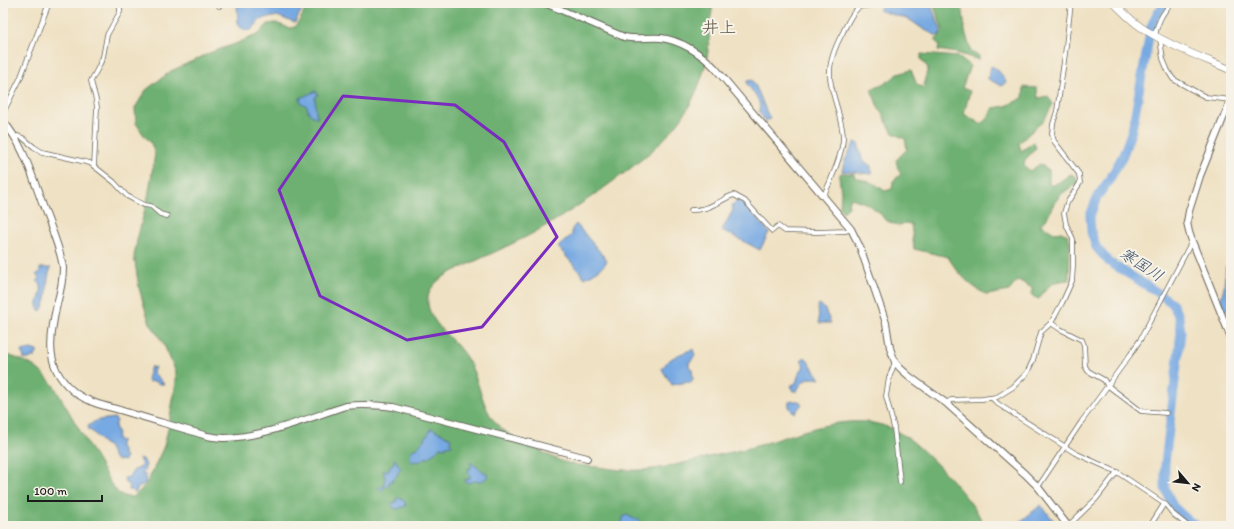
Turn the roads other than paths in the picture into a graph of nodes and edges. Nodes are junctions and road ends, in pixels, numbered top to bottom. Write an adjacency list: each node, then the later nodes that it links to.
1 (49, 3): 11 (street)
2 (120, 3): 14 (street)
3 (545, 3): 15 (street)
4 (878, 3): 15 (street)
5 (1071, 3): 20 (street)
6 (1114, 3): 8 (main road)
7 (1171, 3): 8 (street)
8 (1156, 37): 9 (main road); 10 (street)
9 (1231, 70)
10 (1231, 99): 19 (street)
11 (3, 113)
12 (3, 121): 13 (street)
13 (16, 137): 14 (street); 28 (street)
14 (94, 166): 17 (street)
15 (824, 196): 18 (street)
16 (691, 210): 18 (street)
17 (167, 216)
18 (851, 229): 22 (street)
19 (1192, 242): 21 (street); 23 (street)
20 (1051, 323): 23 (street); 24 (street)
21 (1231, 338)
22 (895, 362): 25 (street); 30 (street)
23 (1108, 385): 26 (street); 27 (street)
24 (992, 398): 25 (street); 27 (street)
25 (946, 403): 31 (street)
26 (1166, 413)
27 (1064, 447): 29 (street); 31 (street)
28 (587, 458)
29 (1117, 472): 32 (street); 34 (street)
30 (900, 482)
31 (1038, 487): 34 (street)
32 (1164, 504): 35 (street); 36 (street)
33 (1231, 517): 37 (street)
34 (1068, 526)
35 (1150, 526)
36 (1188, 526)
37 (1225, 526)

